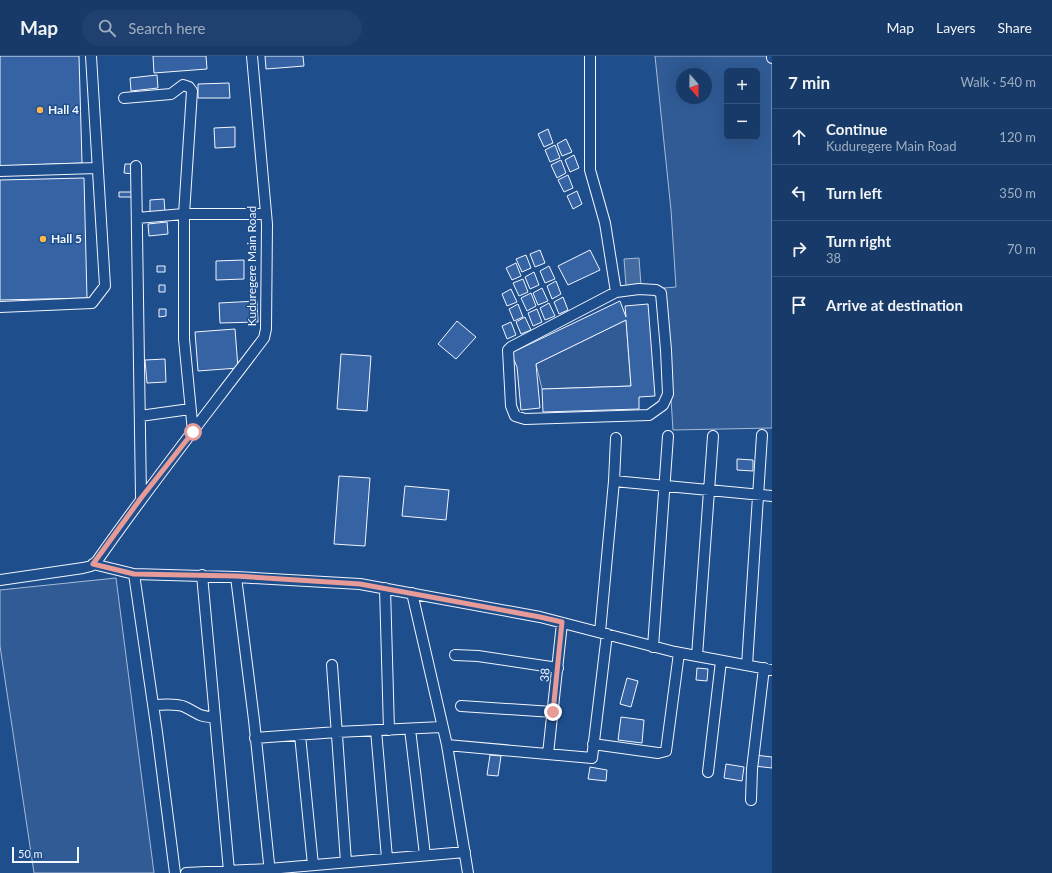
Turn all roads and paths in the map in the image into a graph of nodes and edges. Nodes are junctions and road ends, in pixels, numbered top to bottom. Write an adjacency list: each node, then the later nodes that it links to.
1 (91, 56): 6 (street)
2 (252, 56): 9 (street, Kuduregere Main Road)
3 (590, 56): 11 (street)
4 (124, 98): 8 (street)
5 (136, 166): 10 (street)
6 (98, 168): 7 (street); 12 (street)
7 (0, 171)
8 (184, 214): 9 (street); 10 (street); 13 (street)
9 (266, 214): 15 (street, Kuduregere Main Road)
10 (137, 218): 14 (street)
11 (616, 292): 11 (street)
12 (0, 307)
13 (190, 409): 14 (street); 15 (street)
14 (140, 416): 25 (street)
15 (193, 432): 25 (street, Kuduregere Main Road)
16 (762, 435): 23 (street)
17 (668, 436): 21 (street)
18 (714, 436): 22 (street)
19 (616, 438): 20 (street)
20 (614, 481): 21 (street); 34 (street)
21 (664, 486): 22 (street); 35 (street)
22 (710, 490): 23 (street); 38 (street)
23 (757, 494): 24 (street); 41 (street)
24 (772, 496)
25 (141, 498): 26 (street, Kuduregere Main Road)
26 (93, 564): 27 (street); 30 (street)
27 (134, 574): 28 (street); 44 (street)
28 (202, 575): 29 (street); 47 (street)
29 (236, 576): 31 (street); 54 (street)
30 (0, 580)
31 (385, 588): 32 (street); 51 (street)
32 (412, 593): 33 (street); 48 (street)
33 (562, 622): 34 (street); 42 (street, 38)
34 (603, 633): 35 (street); 55 (street)
35 (652, 646): 36 (street)
36 (679, 653): 38 (street); 55 (street)
37 (455, 655): 42 (street)
38 (697, 656): 39 (street)
39 (721, 661): 41 (street); 58 (street)
40 (332, 664): 52 (street)
41 (747, 665): 43 (street)
42 (558, 668): 46 (street, 38)
43 (768, 669): 59 (street)
44 (153, 705): 47 (street); 67 (street)
45 (461, 706): 46 (street)
46 (553, 712): 57 (street, 38)
47 (214, 718): 65 (street)
48 (442, 728): 49 (street); 56 (street)
49 (410, 729): 51 (street); 61 (street)
50 (376, 730): 51 (street); 52 (street); 62 (street)
51 (389, 730)
52 (337, 732): 53 (street); 63 (street)
53 (300, 735): 54 (street); 64 (street)
54 (255, 738): 66 (street)
55 (593, 744): 57 (street)
56 (447, 745): 57 (street); 60 (street)
57 (548, 754)
58 (708, 772)
59 (751, 800)
60 (464, 852): 61 (street); 69 (street)
61 (425, 855): 62 (street)
62 (387, 858): 63 (street)
63 (346, 862): 64 (street)
64 (312, 865): 66 (street)
65 (229, 871): 66 (street); 68 (street)
66 (270, 871)
67 (175, 873)
68 (186, 873)
69 (468, 873)

